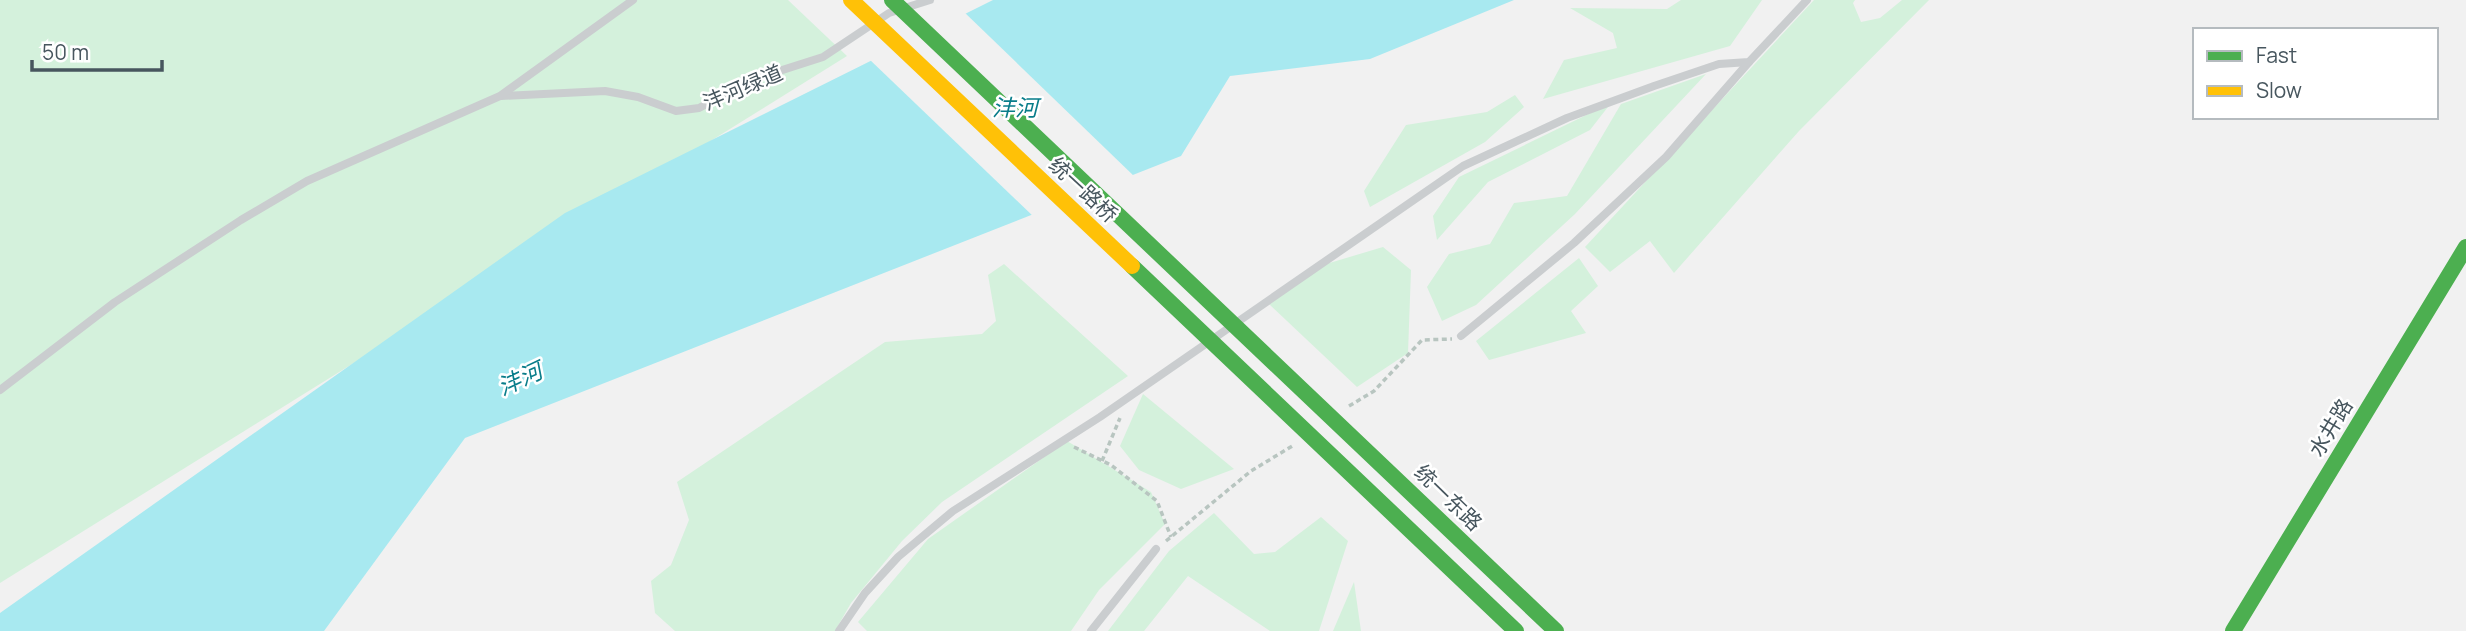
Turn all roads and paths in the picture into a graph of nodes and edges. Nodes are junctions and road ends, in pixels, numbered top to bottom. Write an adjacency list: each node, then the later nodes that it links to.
1 (633, 0): 7 (lane)
2 (851, 0): 14 (main road, 统一路桥)
3 (892, 0): 11 (main road, 统一路桥)
4 (930, 0): 7 (lane, 沣河绿道)
5 (1807, 0): 6 (lane)
6 (1749, 62): 9 (lane); 12 (lane)
7 (500, 96): 10 (lane)
8 (2466, 247): 23 (main road, 水井路)
9 (1461, 336): 13 (path)
10 (0, 390)
11 (1310, 395): 13 (main road, 统一东路)
12 (1129, 397): 15 (lane); 16 (path)
13 (1332, 416): 22 (main road, 统一东路)
14 (1312, 435): 17 (path); 21 (main road)
15 (1063, 441): 16 (path); 19 (lane)
16 (1102, 461): 17 (path)
17 (1171, 537): 18 (path)
18 (1156, 549): 20 (lane)
19 (839, 631)
20 (1091, 631)
21 (1516, 631)
22 (1556, 631)
23 (2233, 631)

